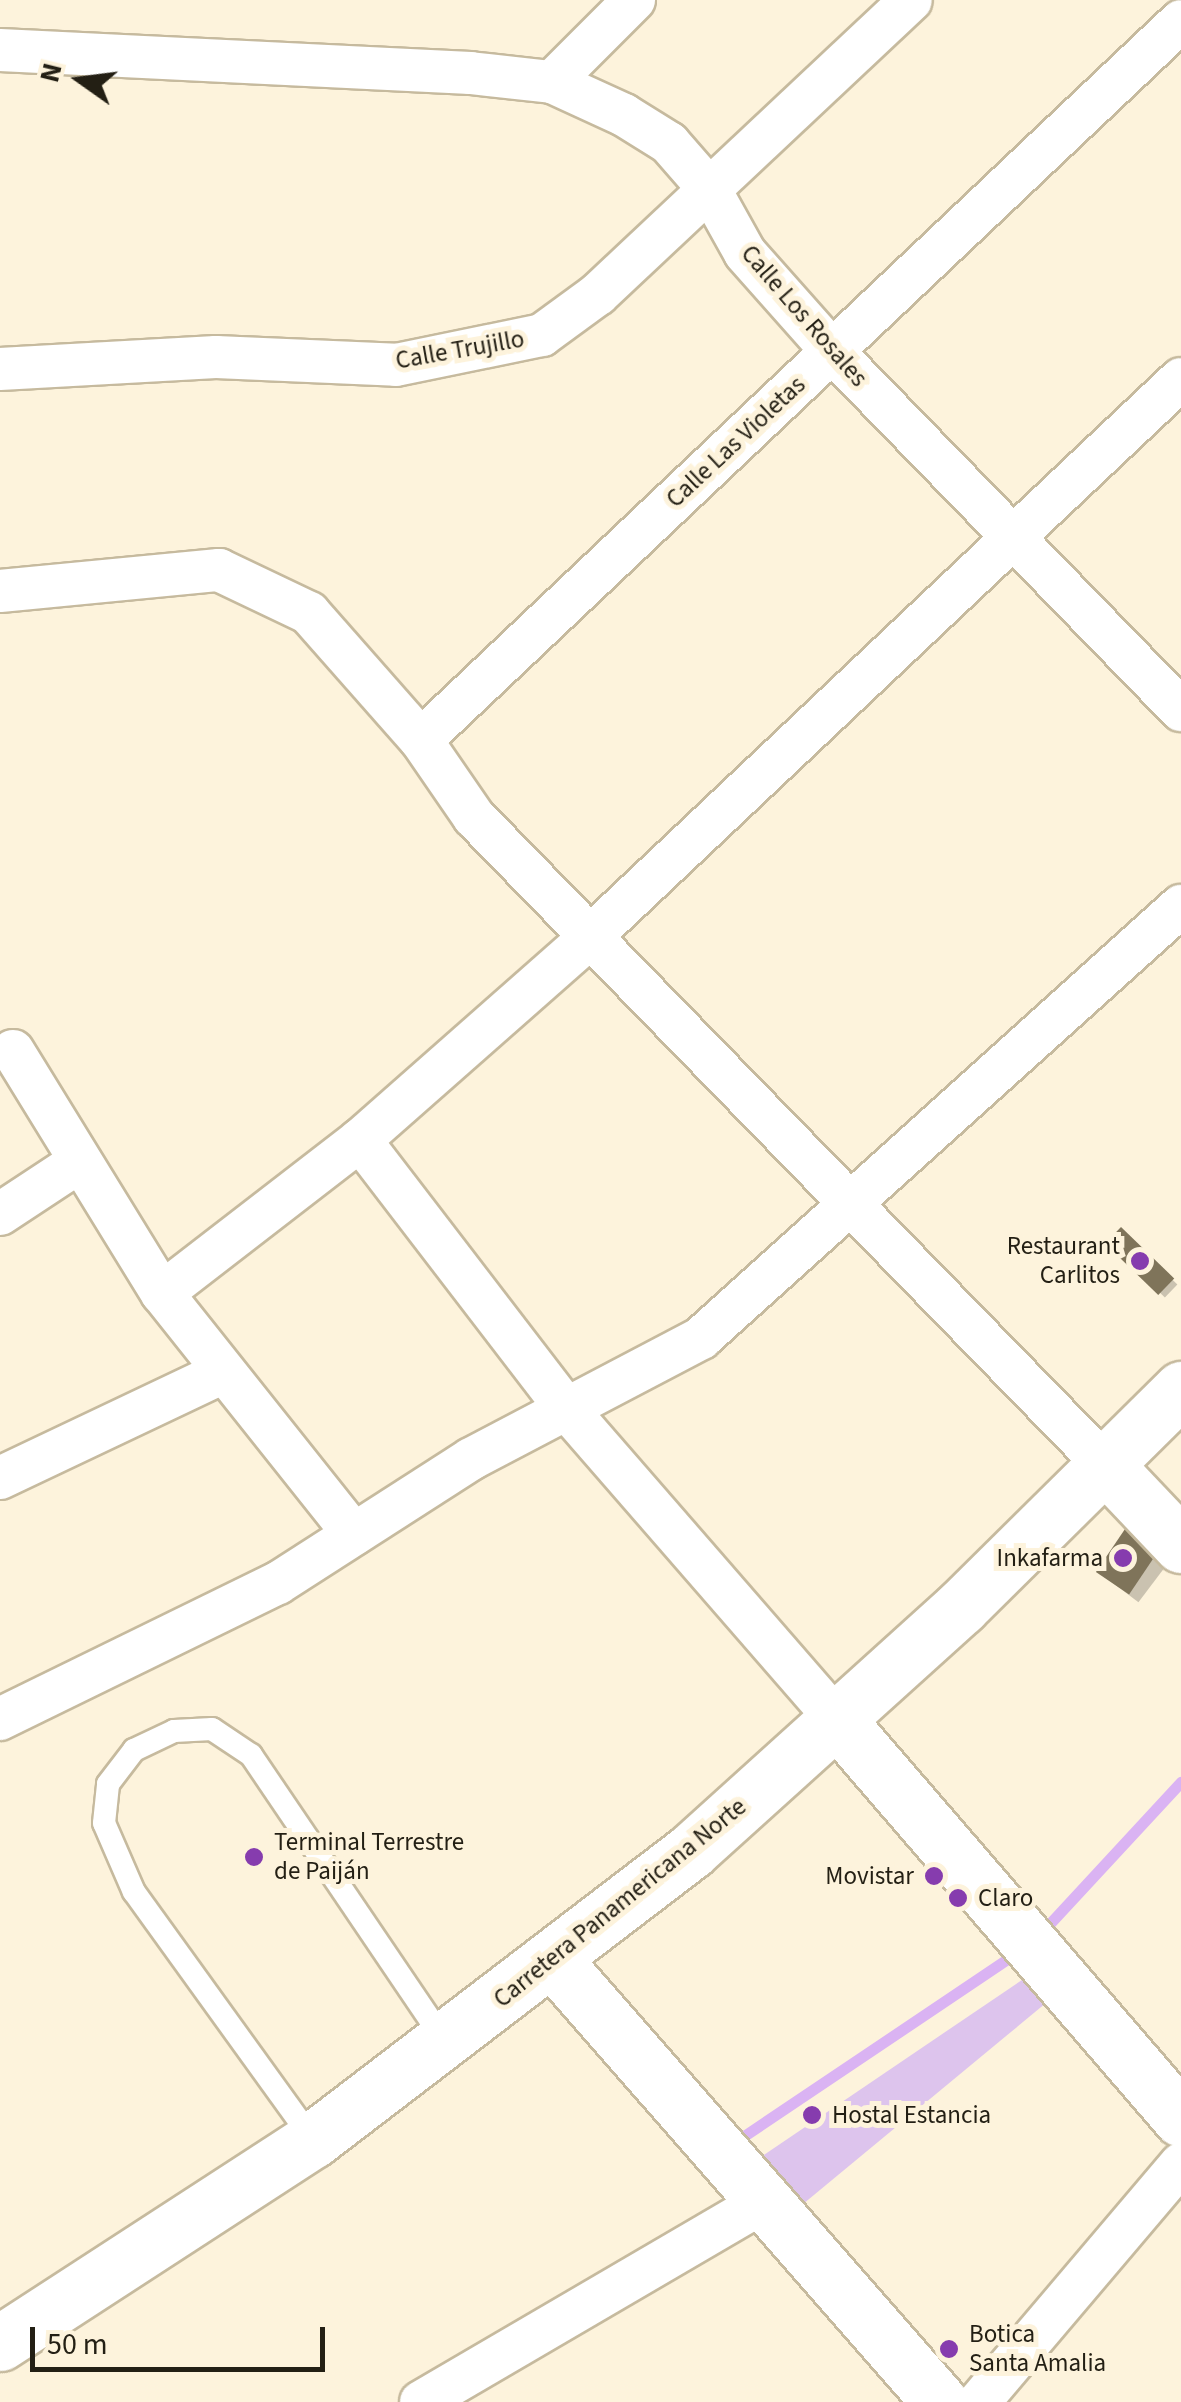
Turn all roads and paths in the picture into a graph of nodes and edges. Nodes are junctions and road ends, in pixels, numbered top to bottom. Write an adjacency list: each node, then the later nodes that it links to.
1 (634, 0): 5 (street)
2 (911, 0): 6 (street, Calle Trujillo)
3 (1181, 21): 7 (street, Calle Las Violetas)
4 (0, 50): 5 (street, Calle Los Rosales)
5 (552, 82): 6 (street, Calle Los Rosales)
6 (710, 190): 7 (street, Calle Los Rosales); 8 (street, Calle Trujillo)
7 (832, 352): 10 (street, Calle Los Rosales); 13 (street, Calle Las Violetas)
8 (0, 369)
9 (1181, 379): 10 (street)
10 (1014, 540): 12 (street, Calle Los Rosales); 15 (street)
11 (0, 592): 13 (street)
12 (1181, 710)
13 (422, 740): 15 (street)
14 (1181, 906): 19 (street)
15 (589, 938): 17 (street); 19 (street)
16 (13, 1052): 18 (street)
17 (360, 1140): 21 (street); 24 (street)
18 (78, 1162): 20 (street); 21 (street)
19 (853, 1204): 24 (street); 25 (street)
20 (0, 1214)
21 (162, 1292): 22 (street)
22 (221, 1373): 26 (street); 27 (street)
23 (1181, 1389): 25 (main road, Carretera Panamericana Norte)
24 (565, 1407): 27 (street); 30 (street)
25 (1106, 1466): 28 (main road); 30 (main road, Carretera Panamericana Norte)
26 (0, 1478)
27 (354, 1534): 29 (street)
28 (1181, 1545)
29 (0, 1719)
30 (838, 1721): 31 (main road, Carretera Panamericana Norte); 33 (main road)
31 (553, 1960): 32 (main road, Carretera Panamericana Norte); 36 (main road)
32 (446, 2042): 34 (main road, Carretera Panamericana Norte); 34 (lane)
33 (1181, 2118)
34 (313, 2140): 37 (main road, Carretera Panamericana Norte)
35 (1181, 2164): 40 (street)
36 (767, 2200): 38 (street); 39 (main road)
37 (0, 2343)
38 (422, 2402)
39 (940, 2402)
40 (979, 2402)

